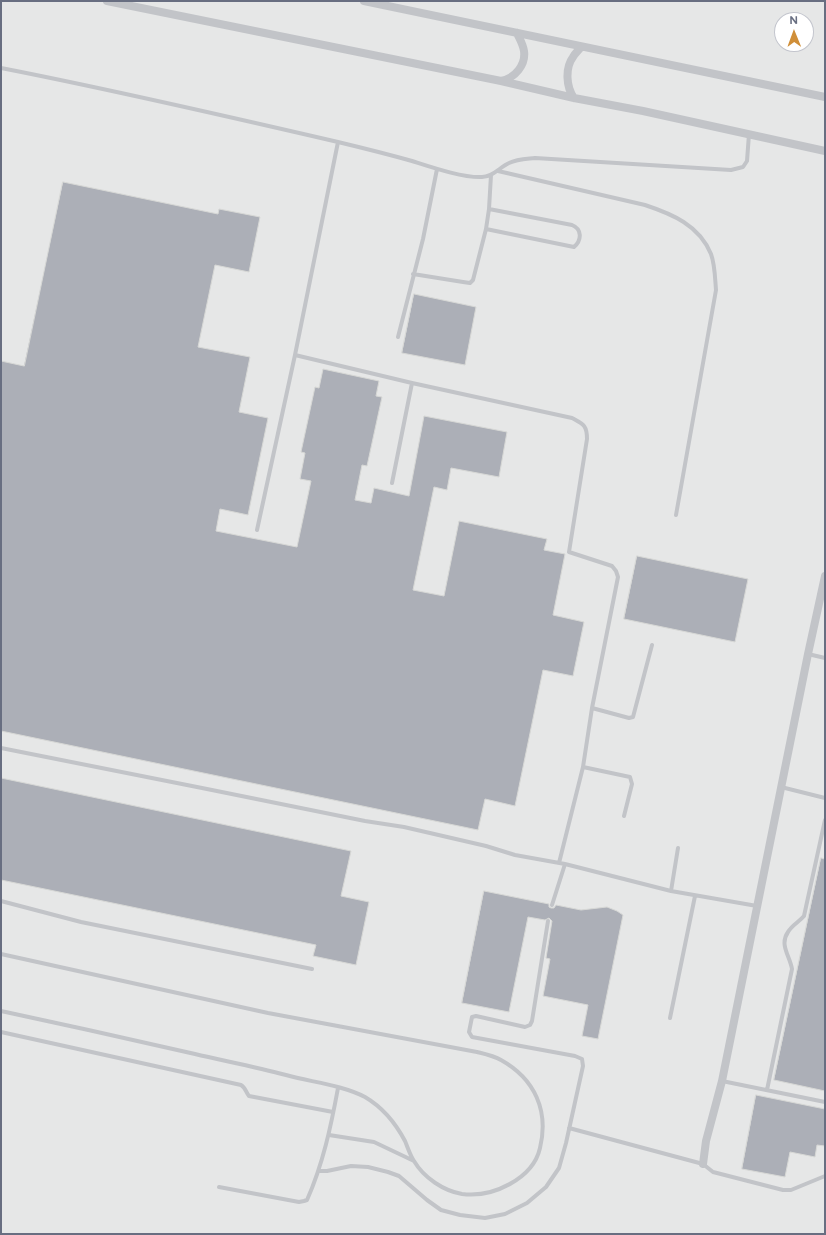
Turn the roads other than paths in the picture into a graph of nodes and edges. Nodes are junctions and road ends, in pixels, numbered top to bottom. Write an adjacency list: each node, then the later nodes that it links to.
1 (107, 1): 6 (street)
2 (364, 1): 3 (street)
3 (517, 33): 4 (street); 6 (street)
4 (581, 47): 7 (street); 8 (street)
5 (1, 68): 10 (lane)
6 (501, 81): 8 (street)
7 (825, 97)
8 (574, 98): 9 (street)
9 (750, 133): 11 (street); 13 (lane)
10 (338, 142): 12 (lane); 19 (lane)
11 (825, 150)
12 (437, 169): 14 (lane); 17 (lane)
13 (498, 171): 14 (lane); 22 (lane)
14 (491, 175): 15 (lane)
15 (489, 209): 16 (lane); 16 (lane)
16 (486, 229): 17 (lane)
17 (413, 274): 18 (lane)
18 (398, 337)
19 (295, 355): 20 (lane); 23 (lane)
20 (412, 383): 21 (lane); 28 (lane)
21 (392, 483)
22 (676, 515)
23 (257, 530)
24 (825, 576): 26 (street)
25 (652, 645): 28 (lane)
26 (808, 654): 27 (lane); 31 (street)
27 (825, 658)
28 (592, 708): 30 (lane)
29 (1, 748): 36 (lane)
30 (583, 767): 33 (lane); 36 (lane)
31 (781, 788): 32 (lane); 42 (street)
32 (825, 798)
33 (624, 816)
34 (825, 820): 51 (lane)
35 (678, 848): 38 (lane)
36 (559, 863): 37 (lane)
37 (565, 864): 38 (lane); 41 (lane)
38 (671, 891): 39 (lane)
39 (695, 896): 42 (lane); 47 (lane)
40 (1, 901): 45 (lane)
41 (552, 905)
42 (758, 906): 49 (street)
43 (548, 921): 54 (lane)
44 (1, 954): 56 (lane)
45 (312, 969)
46 (1, 1011): 50 (lane)
47 (670, 1018)
48 (1, 1032): 53 (lane)
49 (722, 1081): 51 (lane); 57 (street)
50 (338, 1088): 53 (lane); 56 (lane)
51 (767, 1090): 52 (lane)
52 (825, 1102)
53 (333, 1112): 55 (lane)
54 (569, 1128): 57 (lane); 58 (lane)
55 (329, 1135): 56 (lane); 58 (lane)
56 (414, 1162)
57 (703, 1164): 59 (lane)
58 (318, 1171): 60 (lane)
59 (825, 1176)
60 (219, 1187)

